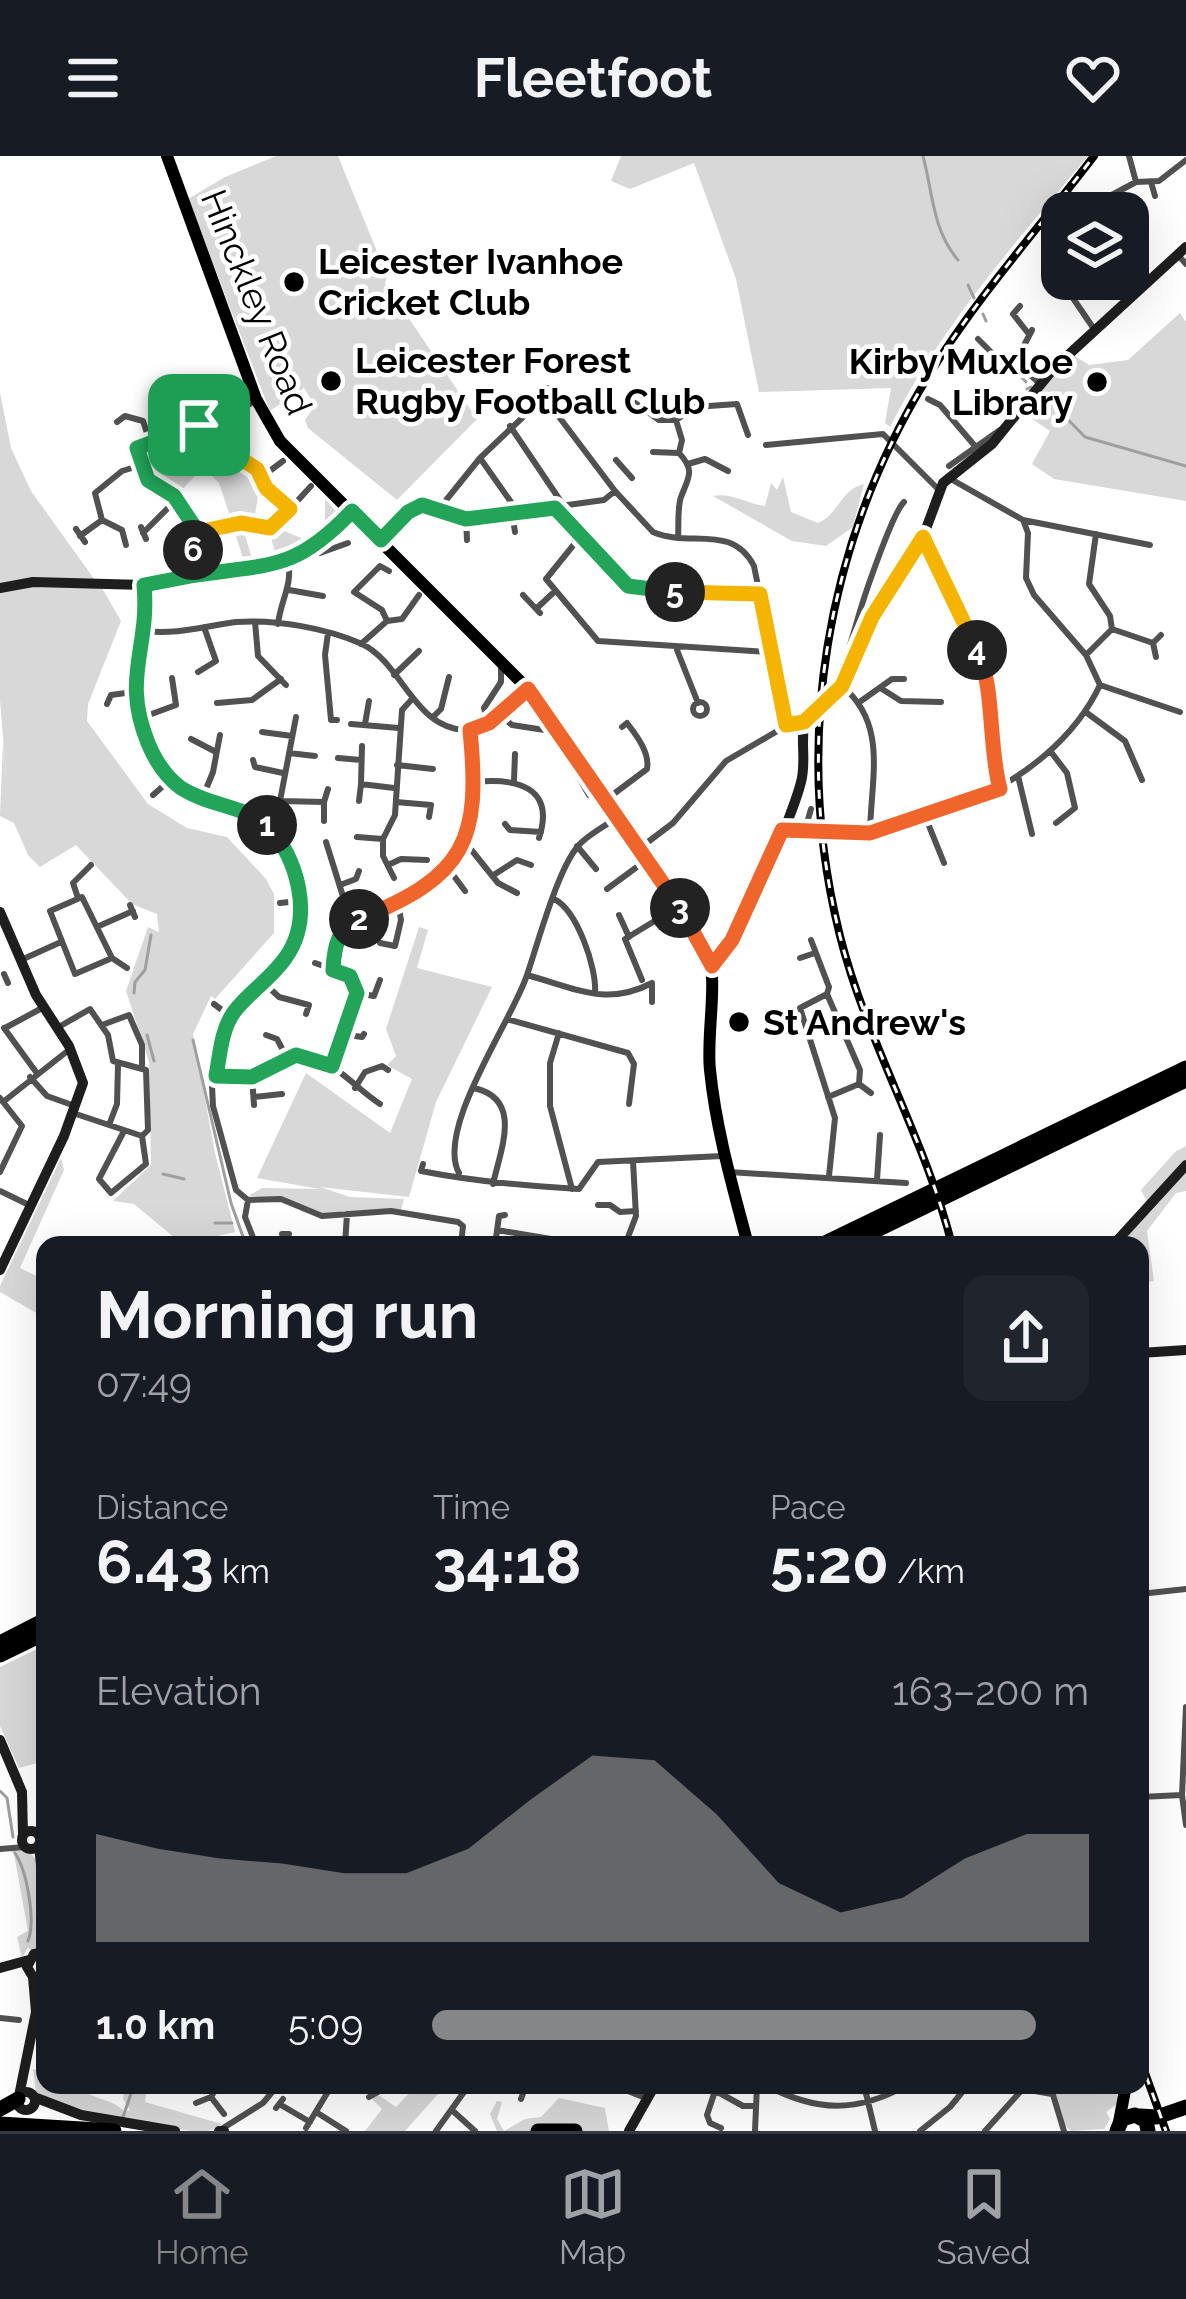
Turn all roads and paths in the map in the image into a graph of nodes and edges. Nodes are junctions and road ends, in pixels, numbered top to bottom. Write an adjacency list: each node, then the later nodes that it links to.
1 (166, 156): 52 (main road, Hinckley Road)
2 (1129, 156): 4 (street)
3 (1186, 160): 5 (street)
4 (1136, 182): 5 (street); 6 (street)
5 (1151, 182): 7 (street)
6 (1111, 192)
7 (1155, 196)
8 (1183, 255): 9 (street)
9 (1149, 280)
10 (1074, 300): 13 (street)
11 (1126, 300): 13 (street)
12 (1020, 306): 15 (street)
13 (1094, 329): 18 (street)
14 (977, 339): 16 (street)
15 (1019, 355): 16 (street); 18 (street)
16 (998, 359): 17 (street)
17 (988, 372)
18 (1040, 384): 26 (street)
19 (646, 395): 22 (street)
20 (928, 399): 30 (street)
21 (250, 404): 24 (street)
22 (676, 420): 27 (street); 32 (street)
23 (117, 422): 28 (street)
24 (214, 424): 28 (street); 41 (street)
25 (511, 426): 33 (street); 43 (street); 49 (street)
26 (1003, 433): 30 (street); 40 (street)
27 (748, 435)
28 (150, 442): 37 (street)
29 (766, 445): 45 (street)
30 (975, 446): 40 (street)
31 (653, 452): 32 (street)
32 (679, 453): 36 (street)
33 (480, 458): 51 (street); 53 (street)
34 (616, 460): 38 (street)
35 (283, 461): 41 (street)
36 (688, 464): 39 (street); 66 (street)
37 (142, 465): 47 (street); 55 (street)
38 (624, 469): 42 (street); 43 (street)
39 (728, 471)
40 (949, 472): 45 (street); 56 (street)
41 (263, 476): 50 (street)
42 (632, 478)
43 (608, 482): 46 (street)
44 (311, 486): 50 (street)
45 (938, 488): 64 (street)
46 (615, 491): 49 (street); 66 (street)
47 (177, 499): 57 (street); 59 (street)
48 (904, 502): 84 (street)
49 (560, 507): 53 (street); 63 (street)
50 (290, 509): 57 (street)
51 (439, 509): 54 (street); 67 (street)
52 (352, 511): 62 (street); 67 (main road, Hinckley Road)
53 (515, 512): 54 (street); 58 (street)
54 (466, 519): 68 (street)
55 (102, 520): 61 (street); 65 (street)
56 (1023, 520): 60 (street); 100 (street)
57 (198, 532): 75 (street)
58 (516, 532)
59 (143, 533)
60 (1096, 534): 70 (street); 89 (street)
61 (80, 536)
62 (327, 536): 71 (street); 73 (street)
63 (580, 537): 79 (street); 81 (street)
64 (923, 537): 84 (street); 158 (street)
65 (127, 538)
66 (678, 538): 81 (street)
67 (381, 540): 109 (main road, Hinckley Road)
68 (467, 540)
69 (348, 543): 71 (street)
70 (1150, 545)
71 (338, 548): 72 (street)
72 (320, 553)
73 (288, 560): 75 (street); 78 (street)
74 (389, 571): 85 (street)
75 (196, 575): 76 (street)
76 (144, 585): 77 (street); 90 (street)
77 (0, 588)
78 (290, 590): 83 (street); 87 (street)
79 (554, 592): 82 (street); 96 (street)
80 (419, 594): 85 (street)
81 (760, 594): 98 (street)
82 (523, 595)
83 (323, 596)
84 (866, 614): 99 (street); 108 (street)
85 (387, 621): 95 (street)
86 (255, 622): 87 (street); 88 (street); 115 (street)
87 (278, 624): 91 (street)
88 (204, 627): 90 (street); 102 (street)
89 (1112, 629): 94 (street); 100 (street)
90 (145, 632): 111 (street)
91 (328, 633): 95 (street); 125 (street)
92 (462, 634): 127 (street)
93 (1161, 635): 94 (street)
94 (1153, 643): 101 (street)
95 (361, 644): 103 (street)
96 (677, 650): 98 (street); 116 (street)
97 (419, 651): 103 (street)
98 (771, 652): 130 (street)
99 (848, 652)
100 (1086, 655): 107 (street)
101 (1156, 657)
102 (198, 672)
103 (394, 675): 112 (street)
104 (449, 677): 123 (street)
105 (172, 678): 124 (street)
106 (904, 679): 110 (street)
107 (1100, 685): 119 (street); 120 (street)
108 (842, 686): 114 (street); 126 (street)
109 (528, 689): 121 (street); 164 (main road, Hinckley Road)
110 (882, 689): 114 (street); 117 (street)
111 (133, 692): 118 (street); 124 (street)
112 (413, 698): 123 (street); 132 (street)
113 (369, 701): 129 (street)
114 (861, 701): 177 (street)
115 (217, 703)
116 (698, 703)
117 (941, 703)
118 (107, 704)
119 (1180, 712)
120 (1087, 713): 140 (street); 153 (street)
121 (500, 715): 127 (street); 159 (street)
122 (296, 717): 136 (street)
123 (433, 717): 133 (street)
124 (138, 719): 152 (street)
125 (337, 720)
126 (804, 722): 130 (street); 175 (street)
127 (489, 723): 133 (street)
128 (351, 724): 129 (street)
129 (365, 724): 132 (street)
130 (786, 725): 184 (street)
131 (622, 727): 164 (street)
132 (399, 728): 147 (street)
133 (470, 730): 154 (street)
134 (262, 733): 136 (street)
135 (220, 735): 139 (street)
136 (292, 736): 141 (street)
137 (191, 739): 139 (street)
138 (362, 746): 145 (street)
139 (215, 752): 161 (street)
140 (1051, 752): 150 (street); 172 (street)
141 (289, 753): 142 (street); 149 (street)
142 (315, 755)
143 (338, 758): 145 (street)
144 (517, 758): 151 (street)
145 (361, 760): 155 (street)
146 (252, 765): 149 (street)
147 (397, 765): 148 (street); 156 (street)
148 (433, 769)
149 (283, 773): 162 (street)
150 (1018, 776): 158 (street); 178 (street)
151 (514, 779): 154 (street); 174 (street)
152 (170, 780): 160 (street); 161 (street)
153 (1142, 780)
154 (475, 782): 182 (street)
155 (361, 784): 156 (street); 163 (street)
156 (394, 788): 166 (street)
157 (328, 789): 165 (street)
158 (1000, 789): 168 (street)
159 (585, 793)
160 (153, 795)
161 (202, 799): 173 (street)
162 (280, 801): 165 (street); 173 (street)
163 (359, 801)
164 (604, 801): 170 (main road, Hinckley Road)
165 (324, 802): 171 (street)
166 (396, 802): 169 (street); 180 (street)
167 (811, 809): 176 (street)
168 (925, 816): 177 (street); 186 (street)
169 (429, 817)
170 (616, 818): 183 (street); 184 (main road, Hinckley Road)
171 (325, 821)
172 (1056, 823)
173 (267, 824): 202 (street)
174 (505, 824)
175 (782, 830): 176 (street); 220 (street)
176 (809, 833): 177 (street)
177 (870, 833)
178 (1032, 833)
179 (357, 837): 180 (street)
180 (383, 839): 189 (street)
181 (326, 842): 195 (street)
182 (465, 842): 187 (street); 193 (street)
183 (577, 846): 191 (street); 200 (street)
184 (642, 855): 196 (street); 204 (main road, Hinckley Road)
185 (428, 860): 189 (street)
186 (944, 863)
187 (445, 864): 197 (street); 203 (street)
188 (91, 865): 199 (street)
189 (388, 865): 194 (street)
190 (531, 865): 193 (street)
191 (596, 869)
192 (359, 872): 195 (street)
193 (492, 876): 198 (street)
194 (394, 878)
195 (340, 884): 208 (street)
196 (607, 889)
197 (465, 891)
198 (512, 893)
199 (77, 898): 209 (street); 213 (street)
200 (554, 899): 223 (street); 228 (street)
201 (280, 902): 202 (street)
202 (299, 902): 226 (street)
203 (398, 903): 208 (street); 214 (street)
204 (679, 906): 210 (street); 220 (main road, Hinckley Road)
205 (133, 911): 209 (street)
206 (0, 912): 211 (street)
207 (619, 915): 210 (street)
208 (351, 922): 222 (street)
209 (99, 926): 217 (street)
210 (629, 937): 225 (street)
211 (5, 939): 218 (street)
212 (811, 940): 215 (street)
213 (61, 942): 217 (street); 218 (street)
214 (380, 943)
215 (815, 953): 216 (street); 229 (street)
216 (802, 955)
217 (112, 958): 221 (street)
218 (21, 960): 232 (street)
219 (315, 963): 222 (street)
220 (712, 966): 269 (main road)
221 (127, 968)
222 (333, 970): 227 (street)
223 (527, 975): 228 (street); 235 (street)
224 (380, 978): 227 (street)
225 (642, 980)
226 (263, 982): 233 (street); 234 (street)
227 (357, 993): 240 (street)
228 (595, 993): 230 (street)
229 (827, 994): 254 (street); 259 (street)
230 (652, 1002)
231 (214, 1004): 234 (street)
232 (44, 1007): 237 (street); 238 (street)
233 (306, 1014)
234 (231, 1017): 251 (street)
235 (507, 1018): 239 (street); 256 (street)
236 (102, 1025): 237 (street); 245 (street); 246 (street)
237 (57, 1028): 243 (street)
238 (2, 1029): 250 (street)
239 (559, 1033): 262 (street); 280 (street)
240 (342, 1034): 242 (street); 247 (street)
241 (266, 1035): 244 (street)
242 (363, 1038)
243 (70, 1049): 250 (street); 263 (street)
244 (286, 1056): 247 (street); 252 (street)
245 (118, 1065): 246 (street); 264 (street)
246 (142, 1065): 267 (street)
247 (332, 1066): 255 (street)
248 (1186, 1068): 268 (highway)
249 (388, 1070): 255 (street)
250 (33, 1074): 260 (street); 263 (street)
251 (216, 1076): 252 (street); 283 (street)
252 (252, 1077): 257 (street)
253 (1186, 1080): 268 (highway)
254 (859, 1084): 258 (street); 259 (street)
255 (355, 1088): 261 (street)
256 (474, 1088): 275 (street); 279 (street)
257 (282, 1094)
258 (872, 1094)
259 (828, 1097): 276 (street)
260 (2, 1100): 273 (street)
261 (380, 1104)
262 (629, 1105)
263 (74, 1110): 264 (street); 285 (street)
264 (109, 1125): 265 (street)
265 (124, 1131): 267 (street); 267 (street)
266 (880, 1135): 277 (street)
267 (142, 1136)
268 (1036, 1146): 282 (highway)
269 (725, 1156): 270 (street); 274 (main road)
270 (633, 1160): 280 (street); 286 (street)
271 (1186, 1165): 300 (street)
272 (421, 1171): 275 (street)
273 (0, 1172)
274 (729, 1172): 276 (street); 297 (main road)
275 (459, 1173): 279 (street)
276 (829, 1176): 277 (street)
277 (877, 1180): 278 (street)
278 (906, 1183)
279 (494, 1184): 280 (street)
280 (572, 1189)
281 (0, 1191): 285 (street)
282 (938, 1194): 298 (highway); 299 (highway)
283 (248, 1200): 287 (street); 291 (street)
284 (598, 1205): 286 (street)
285 (31, 1206): 301 (street)
286 (636, 1211): 296 (street)
287 (347, 1214): 292 (street); 293 (street)
288 (505, 1215): 289 (street)
289 (497, 1230): 290 (street); 294 (street)
290 (536, 1234): 295 (street)
291 (252, 1236)
292 (346, 1236)
293 (462, 1236)
294 (496, 1236)
295 (545, 1236)
296 (628, 1236)
297 (746, 1236)
298 (841, 1236)
299 (862, 1236)
300 (1121, 1236)
301 (2, 1263)
302 (1186, 1350): 303 (street)
303 (1149, 1352)
304 (1186, 1589): 305 (street)
305 (1149, 1593)
306 (36, 1625): 308 (highway)
307 (36, 1638): 309 (highway)
308 (0, 1643)
309 (0, 1655)
310 (1186, 1707): 312 (street)
311 (0, 1740): 315 (street)
312 (1182, 1795): 313 (street); 314 (street)
313 (1149, 1797)
314 (1186, 1826)
315 (34, 1838): 316 (street)
316 (3, 1848)
317 (36, 1952): 318 (street)
318 (4, 1968): 319 (street)
319 (36, 1977): 349 (street)
320 (0, 2018): 321 (street)
321 (20, 2020)
322 (36, 2050): 349 (street)
323 (213, 2094): 341 (street)
324 (271, 2094): 360 (street)
325 (327, 2094): 350 (street)
326 (465, 2094): 351 (street)
327 (523, 2094): 342 (street)
328 (635, 2094): 343 (street)
329 (650, 2094): 343 (street)
330 (714, 2094): 355 (street)
331 (720, 2094): 347 (street)
332 (758, 2094): 347 (street)
333 (786, 2094): 345 (street)
334 (866, 2094): 345 (street)
335 (888, 2094): 345 (street)
336 (961, 2094): 372 (street)
337 (1018, 2094): 373 (street)
338 (1052, 2094): 374 (street)
339 (1124, 2094): 358 (main road)
340 (1135, 2094): 354 (main road)
341 (211, 2097): 344 (street); 352 (street)
342 (521, 2099)
343 (647, 2099): 369 (street)
344 (196, 2103)
345 (868, 2103): 371 (street)
346 (280, 2104): 356 (street)
347 (755, 2106): 370 (street)
348 (0, 2109): 349 (highway)
349 (27, 2109): 363 (street)
350 (316, 2112): 356 (street); 364 (street)
351 (454, 2112): 365 (street); 366 (street)
352 (224, 2114)
353 (694, 2118): 355 (street)
354 (1161, 2119): 358 (highway)
355 (710, 2123): 359 (street)
356 (308, 2125)
357 (0, 2127): 361 (highway); 362 (highway)
358 (1116, 2127)
359 (721, 2128)
360 (225, 2129)
361 (53, 2131)
362 (114, 2131)
363 (175, 2131)
364 (346, 2131)
365 (436, 2131)
366 (474, 2131)
367 (538, 2131): 368 (highway)
368 (574, 2131)
369 (629, 2131)
370 (755, 2131)
371 (875, 2131)
372 (920, 2131)
373 (985, 2131)
374 (1064, 2131)

